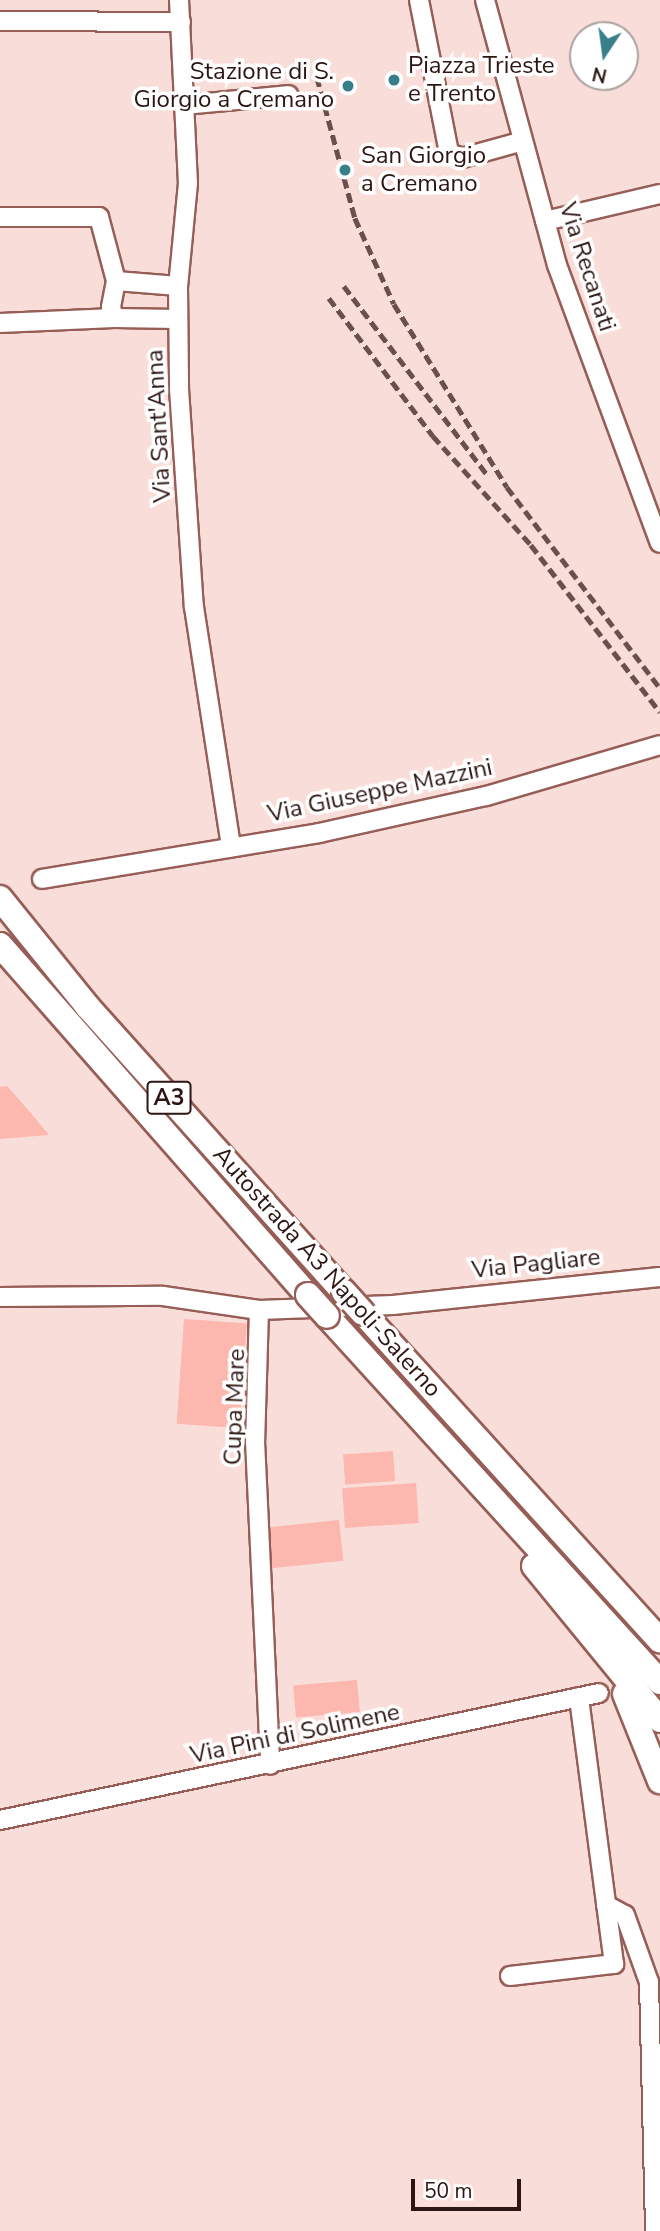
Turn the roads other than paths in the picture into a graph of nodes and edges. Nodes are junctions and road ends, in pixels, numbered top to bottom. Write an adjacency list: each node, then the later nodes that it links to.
1 (179, 0): 5 (street, Via Sant'Anna)
2 (419, 0): 8 (street)
3 (485, 0): 8 (street, Via Recanati)
4 (0, 21): 5 (street)
5 (181, 22): 7 (street, Via Sant'Anna)
6 (289, 95): 7 (street)
7 (186, 105): 13 (street, Via Sant'Anna)
8 (523, 141): 11 (street, Via Recanati)
9 (660, 194): 11 (street)
10 (0, 217): 12 (street)
11 (545, 221): 17 (street, Via Recanati)
12 (116, 281): 13 (street); 14 (street)
13 (178, 286): 15 (street, Via Sant'Anna)
14 (114, 318): 15 (street); 16 (street)
15 (178, 318): 19 (street, Via Sant'Anna)
16 (0, 323)
17 (660, 543)
18 (660, 745): 19 (street, Via Giuseppe Mazzini)
19 (231, 847): 20 (street, Via Giuseppe Mazzini)
20 (42, 879)
21 (0, 898): 28 (highway, Autostrada A3 Napoli-Salerno / A3, bridge)
22 (0, 945): 26 (highway, Autostrada A3 Napoli-Salerno / A3, bridge)
23 (660, 1277): 25 (street, Via Pagliare)
24 (0, 1297): 25 (street)
25 (259, 1310): 33 (street, Cupa Mare)
26 (463, 1465): 27 (highway); 29 (highway, Autostrada A3 Napoli-Salerno / A3)
27 (590, 1636): 32 (highway); 34 (highway)
28 (660, 1640)
29 (660, 1682)
30 (599, 1693): 31 (street, Via Pini di Solimene)
31 (579, 1698): 33 (street, Via Pini di Solimene); 36 (street)
32 (660, 1720)
33 (270, 1765): 35 (street, Via Pini di Solimene)
34 (660, 1781)
35 (0, 1820)
36 (606, 1905): 37 (street); 38 (street)
37 (510, 1976)
38 (654, 1983): 39 (street)
39 (656, 2231)

